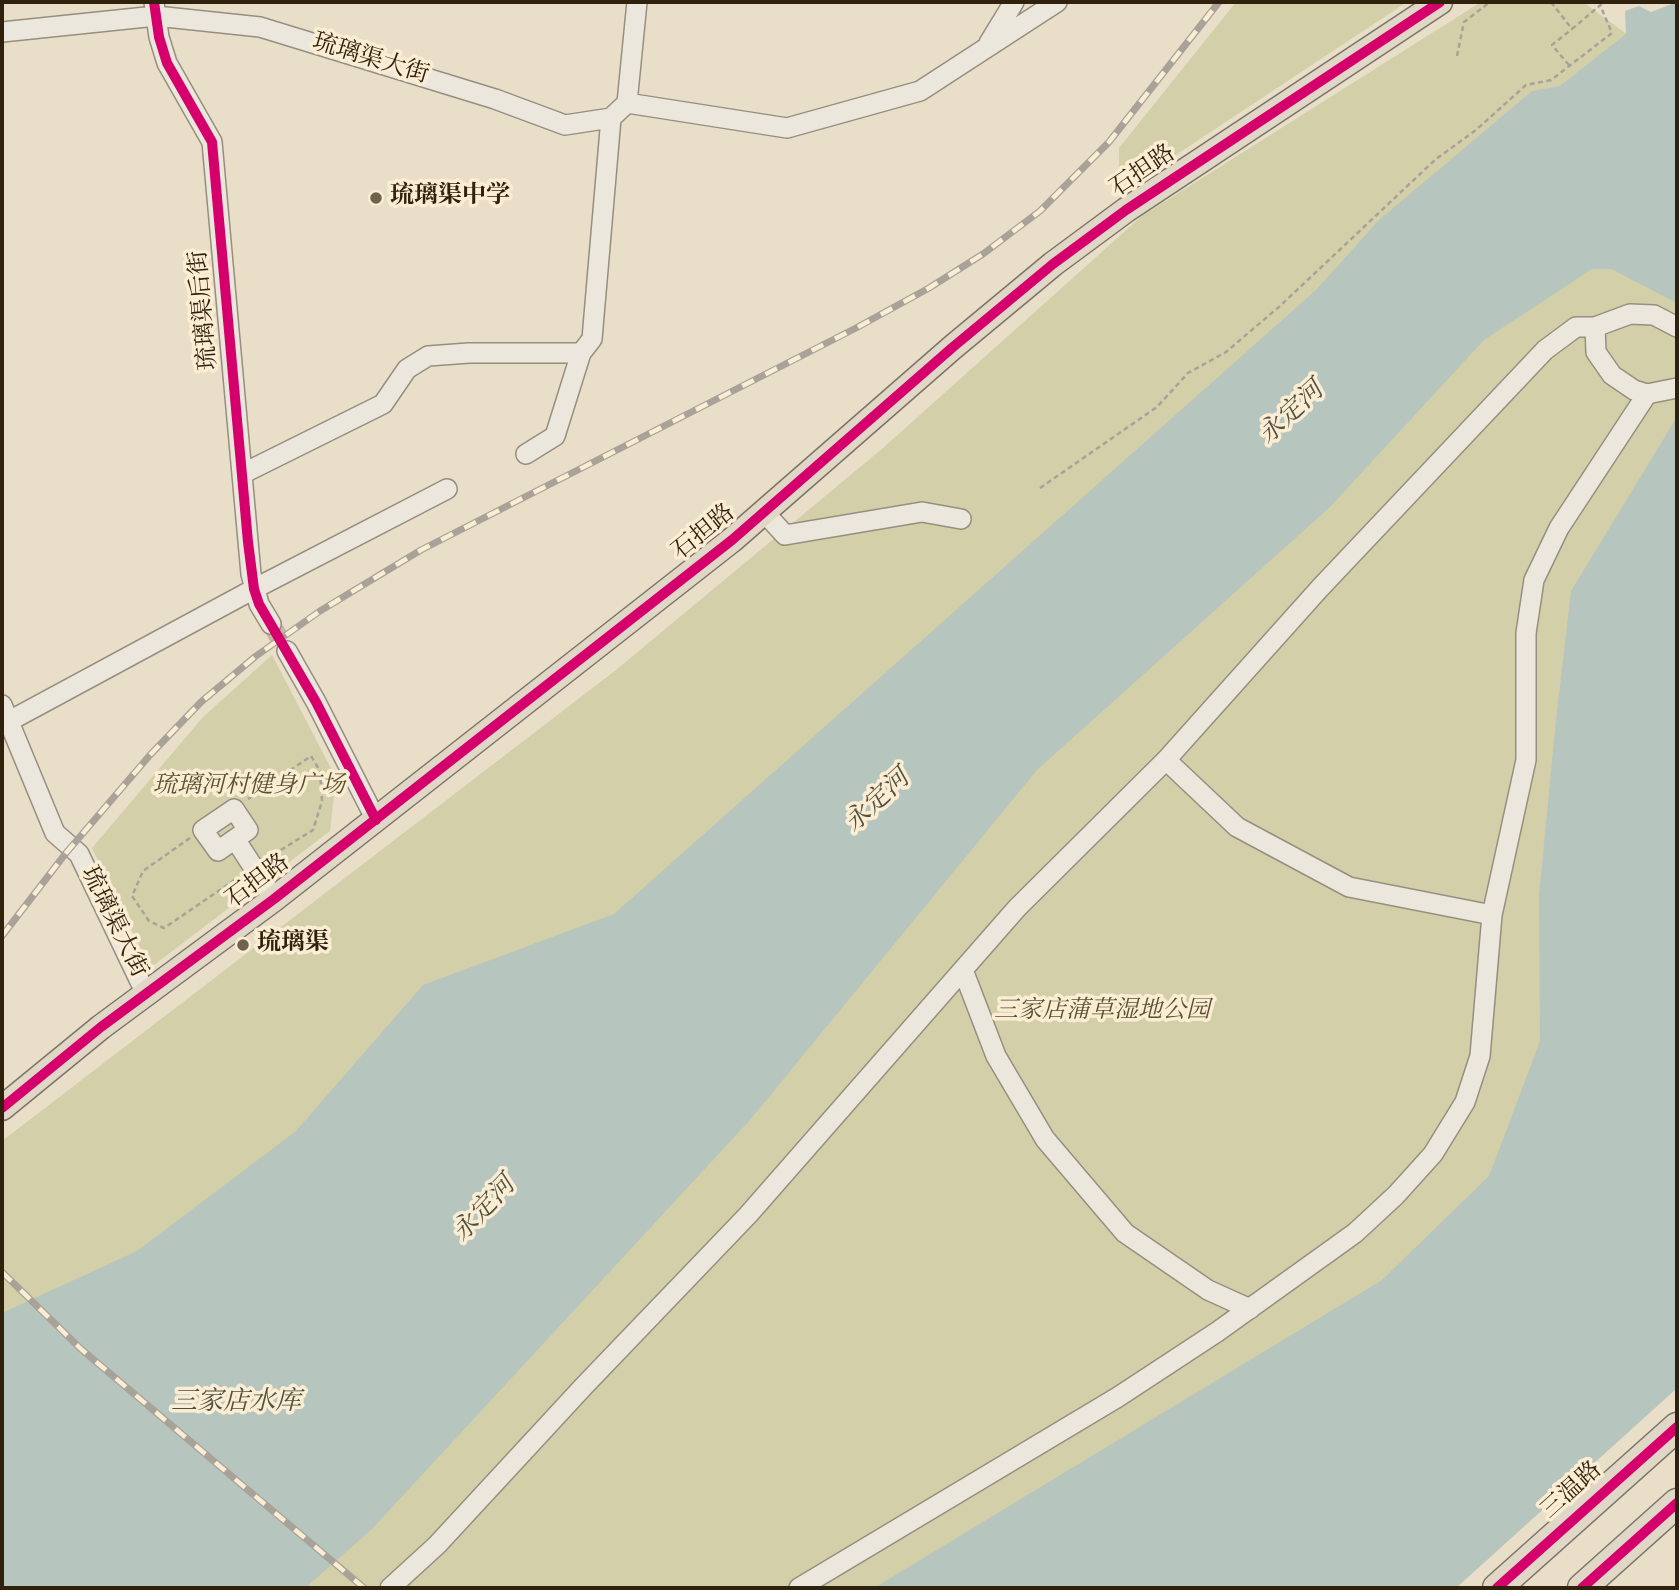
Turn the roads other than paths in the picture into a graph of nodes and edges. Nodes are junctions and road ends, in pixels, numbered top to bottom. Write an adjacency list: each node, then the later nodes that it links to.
1 (1014, 2): 7 (street)
2 (1057, 2): 7 (street)
3 (1440, 2): 18 (main road, 石担路)
4 (639, 5): 8 (street)
5 (155, 9): 6 (street, 琉璃渠大街); 9 (street, 琉璃渠大街); 16 (street, 琉璃渠后街)
6 (2, 32)
7 (986, 48): 8 (street)
8 (627, 103): 9 (street)
9 (611, 118): 12 (street)
10 (1595, 327): 11 (street); 14 (street); 24 (street)
11 (1677, 327)
12 (581, 354): 15 (street); 16 (street)
13 (1675, 390): 14 (street)
14 (1647, 394): 28 (street)
15 (526, 454)
16 (242, 474): 20 (street, 琉璃渠后街)
17 (447, 489): 20 (street)
18 (764, 512): 19 (street); 25 (main road, 石担路)
19 (961, 519)
20 (254, 589): 21 (street, 琉璃渠后街); 23 (street)
21 (271, 624)
22 (287, 651): 25 (street)
23 (4, 717): 30 (street, 琉璃渠大街)
24 (1166, 760): 28 (street); 29 (street)
25 (376, 820): 27 (main road, 石担路)
26 (235, 839): 26 (street); 27 (street)
27 (274, 899): 30 (main road, 石担路)
28 (1492, 915): 32 (street)
29 (963, 970): 32 (street); 36 (street)
30 (146, 994): 31 (main road, 石担路)
31 (2, 1108)
32 (1250, 1308): 37 (street)
33 (1677, 1427): 38 (highway, 三温路)
34 (1677, 1453): 39 (highway)
35 (1677, 1503): 40 (highway)
36 (390, 1588)
37 (799, 1588)
38 (1497, 1588)
39 (1525, 1588)
40 (1582, 1588)

